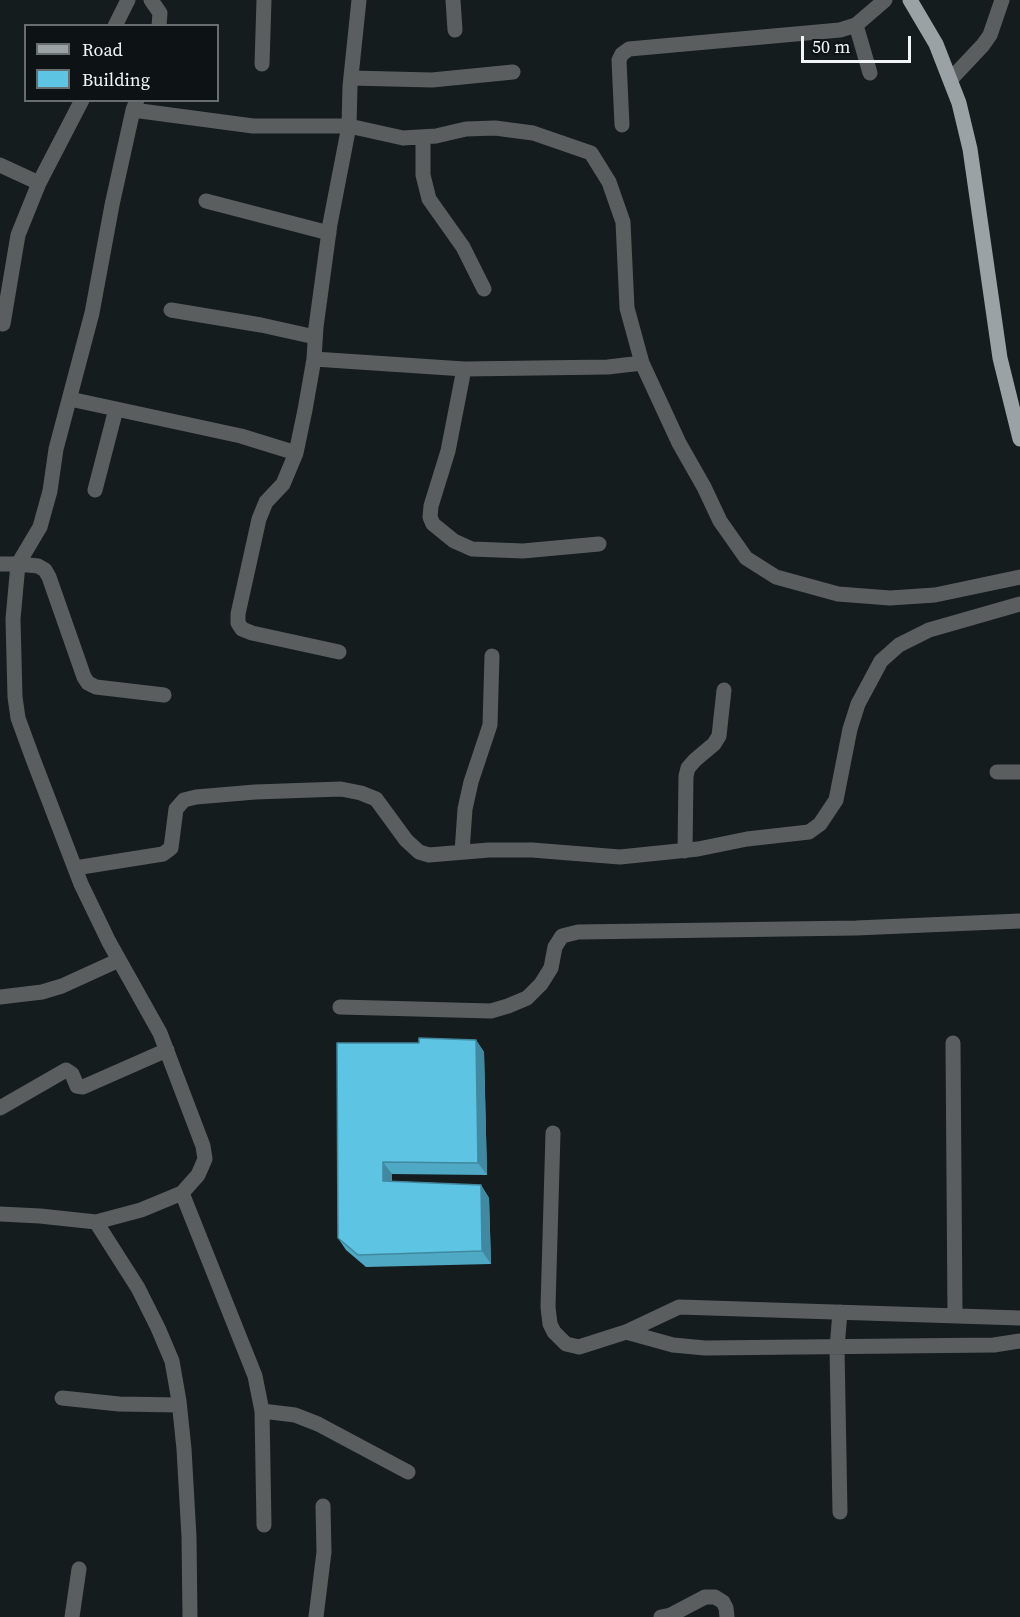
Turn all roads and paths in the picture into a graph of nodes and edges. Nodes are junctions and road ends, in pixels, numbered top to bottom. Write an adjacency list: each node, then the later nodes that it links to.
1 (128, 0): 9 (street)
2 (151, 0): 10 (street)
3 (264, 0): 13 (street)
4 (359, 0): 16 (street)
5 (453, 0): 12 (street)
6 (885, 0): 11 (street)
7 (910, 0): 17 (main road)
8 (1002, 0): 17 (street)
9 (116, 24)
10 (159, 24)
11 (856, 24): 15 (street); 20 (street)
12 (455, 30)
13 (262, 64)
14 (513, 72): 16 (street)
15 (870, 73)
16 (351, 78): 21 (street)
17 (951, 79): 36 (main road)
18 (81, 102): 24 (street)
19 (135, 105): 21 (street); 34 (street)
20 (622, 125)
21 (349, 126): 22 (street); 26 (street)
22 (423, 137): 27 (street); 32 (street)
23 (0, 165): 24 (street)
24 (39, 183): 29 (street)
25 (206, 201): 26 (street)
26 (329, 233): 30 (street)
27 (484, 289)
28 (171, 310): 30 (street)
29 (3, 324)
30 (315, 337): 31 (street)
31 (314, 359): 33 (street); 37 (street)
32 (642, 363): 33 (street); 42 (street)
33 (464, 369): 39 (street)
34 (70, 399): 35 (street); 41 (street)
35 (116, 409): 37 (street); 38 (street)
36 (1020, 439)
37 (296, 453): 44 (street)
38 (95, 490)
39 (599, 544)
40 (0, 564): 41 (street)
41 (18, 564): 47 (street); 52 (street)
42 (1020, 577)
43 (1020, 604): 50 (street)
44 (339, 652)
45 (492, 656): 51 (street)
46 (724, 690): 50 (street)
47 (164, 695)
48 (997, 772): 49 (street)
49 (1020, 772)
50 (685, 851): 51 (street)
51 (462, 852): 52 (street)
52 (75, 868): 54 (street)
53 (1020, 921): 56 (street)
54 (119, 960): 55 (street); 58 (street)
55 (0, 998)
56 (340, 1007)
57 (953, 1043): 65 (street)
58 (167, 1050): 59 (street); 61 (street)
59 (0, 1108)
60 (553, 1133): 67 (street)
61 (182, 1193): 63 (street); 72 (street)
62 (0, 1214): 63 (street)
63 (96, 1222): 71 (street)
64 (840, 1312): 65 (street); 67 (street); 69 (street)
65 (955, 1316): 66 (street)
66 (1020, 1318)
67 (626, 1332): 69 (street)
68 (1020, 1341): 69 (street)
69 (837, 1348): 75 (street)
70 (62, 1398): 71 (street)
71 (179, 1405): 79 (street)
72 (262, 1411): 73 (street); 76 (street)
73 (408, 1472)
74 (323, 1506): 80 (street)
75 (840, 1512)
76 (264, 1525)
77 (79, 1569): 78 (street)
78 (72, 1617)
79 (190, 1617)
80 (316, 1617)
81 (661, 1617): 82 (street)
82 (727, 1617)

